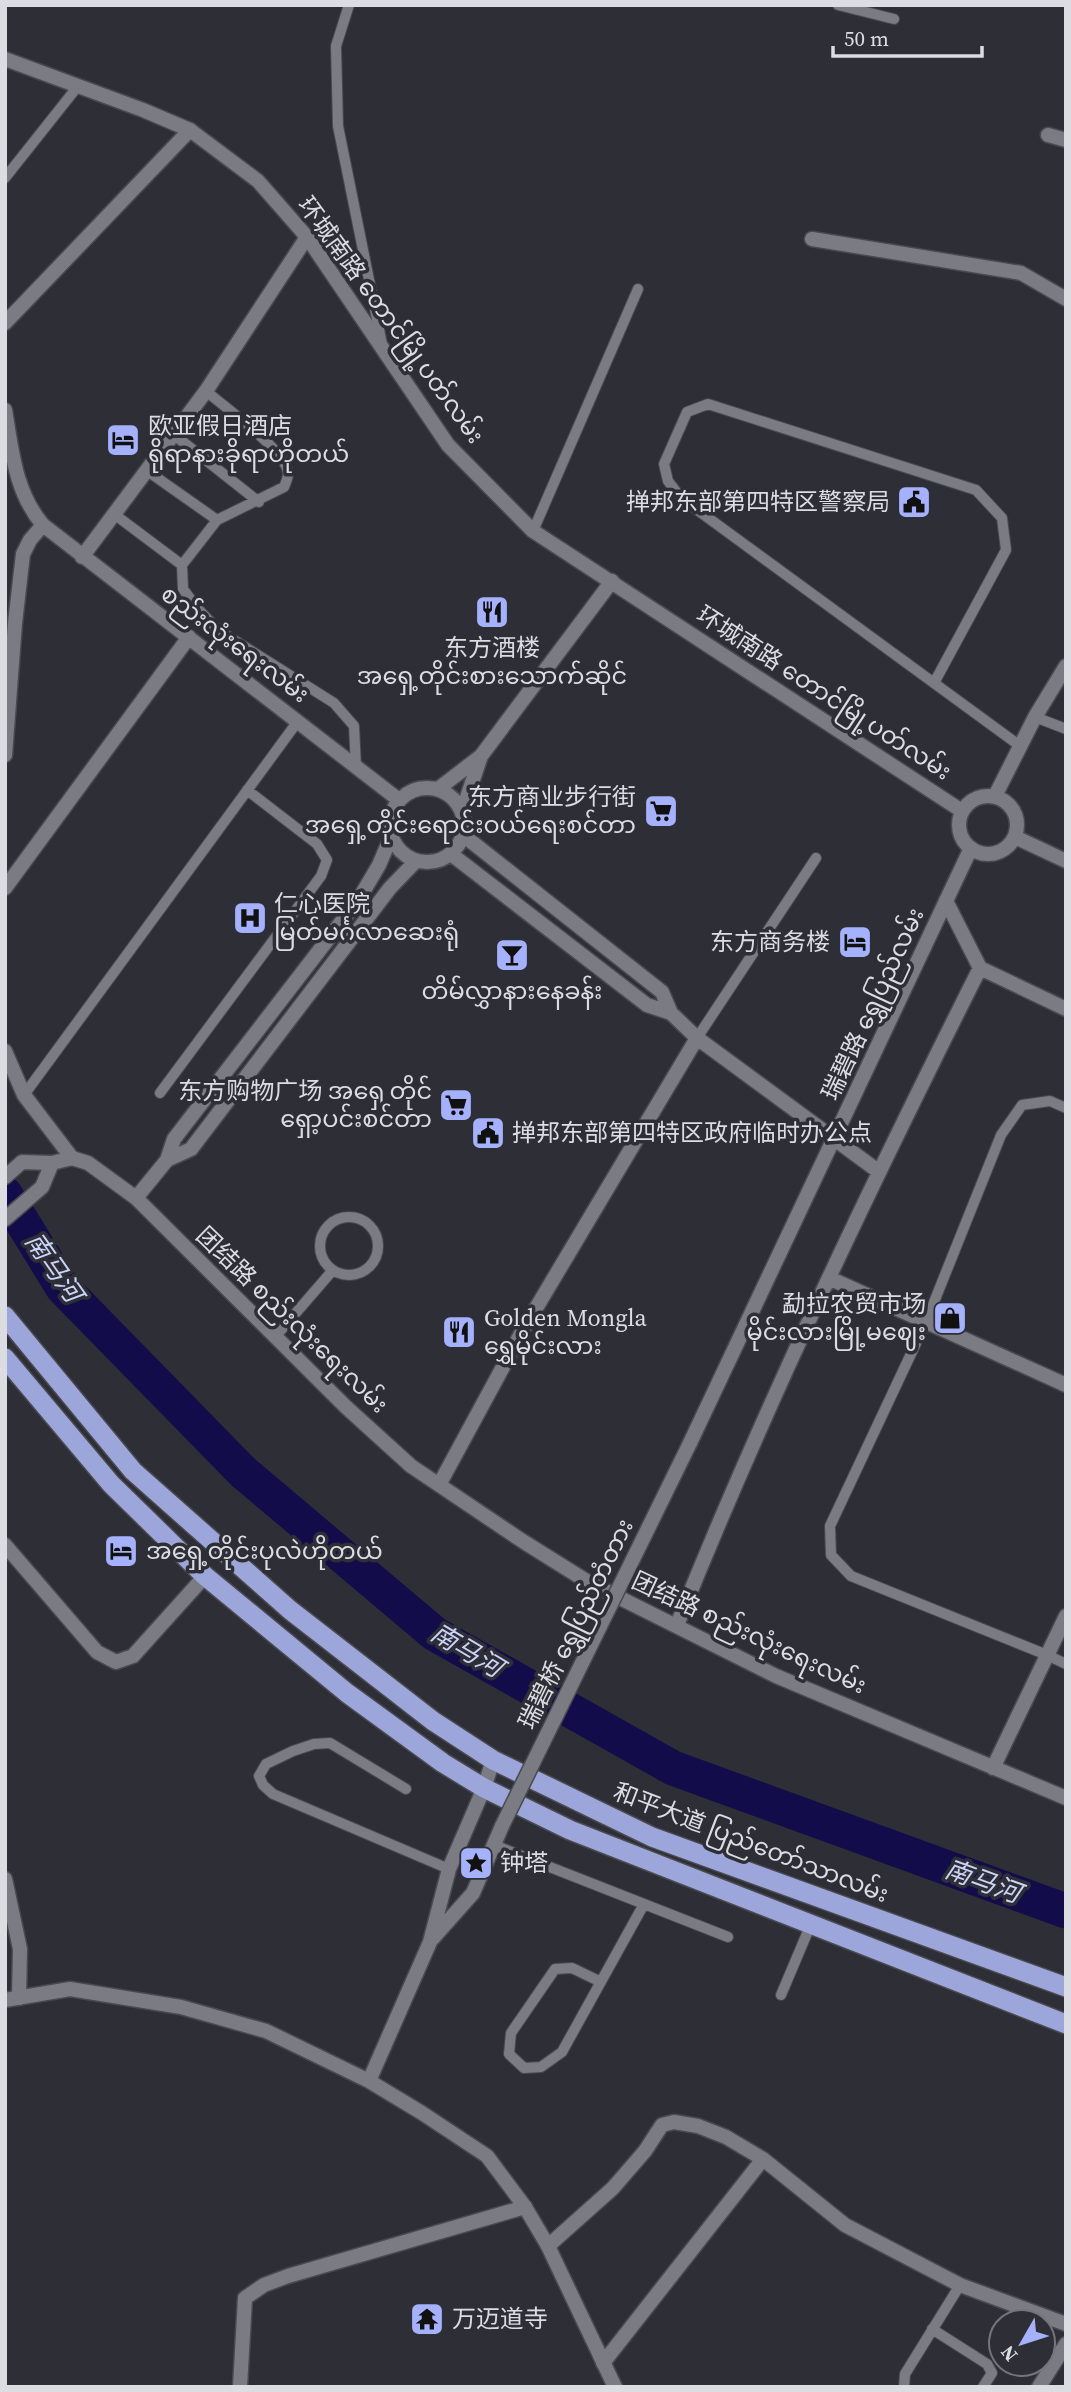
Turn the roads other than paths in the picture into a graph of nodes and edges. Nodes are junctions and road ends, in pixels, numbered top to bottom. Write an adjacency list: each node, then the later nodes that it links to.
1 (349, 5): 15 (lane)
2 (838, 5): 3 (lane)
3 (894, 19)
4 (5, 59): 5 (street, 环城南路 တောင်မြို့ပတ်လမ်း)
5 (78, 86): 6 (street, 环城南路 တောင်မြို့ပတ်လမ်း); 9 (lane)
6 (190, 130): 10 (street, 环城南路 တောင်မြို့ပတ်လမ်း); 14 (street)
7 (1048, 135): 8 (street)
8 (1066, 139)
9 (5, 178)
10 (307, 237): 15 (street, 环城南路 တောင်မြို့ပတ်လမ်း); 16 (street)
11 (812, 239): 13 (street)
12 (638, 289): 24 (lane)
13 (1066, 299)
14 (5, 323)
15 (383, 351): 24 (street, 环城南路 တောင်မြို့ပတ်လမ်း)
16 (205, 391): 18 (street); 20 (lane)
17 (5, 410): 23 (street, စည်းလုံးရေးလမ်း)
18 (173, 434): 19 (street); 20 (lane)
19 (146, 470): 21 (street); 22 (lane)
20 (259, 502): 22 (lane)
21 (114, 514): 25 (street); 26 (lane)
22 (217, 520): 26 (lane)
23 (43, 525): 25 (street, စည်းလုံးရေးလမ်း); 35 (street)
24 (533, 531): 27 (street, 环城南路 တောင်မြို့ပတ်လမ်း)
25 (82, 557): 28 (street, စည်းလုံးရေးလမ်း)
26 (182, 565): 37 (lane)
27 (611, 581): 36 (street); 42 (street, 环城南路 တောင်မြို့ပတ်လမ်း)
28 (189, 637): 32 (street, စည်းလုံးရေးလမ်း); 52 (street)
29 (1066, 666): 31 (street)
30 (934, 683): 30 (lane); 34 (lane)
31 (1035, 717): 33 (lane); 34 (street)
32 (298, 721): 37 (street, စည်းလုံးရေးလမ်း); 39 (lane)
33 (1066, 729)
34 (1020, 746): 40 (street)
35 (5, 755)
36 (481, 756): 38 (street); 43 (street)
37 (356, 766): 41 (street, စည်းလုံးရေးလမ်း)
38 (438, 789): 41 (street); 43 (street)
39 (247, 790): 59 (lane); 60 (lane)
40 (995, 796): 42 (street); 46 (street)
41 (399, 800): 45 (street)
42 (962, 811): 47 (street)
43 (462, 812): 44 (street)
44 (463, 835): 48 (street); 56 (street)
45 (391, 837): 50 (street); 64 (street)
46 (1015, 837): 47 (street); 51 (street)
47 (971, 848): 53 (street, 瑞碧路 ရွှေပြည်လမ်း)
48 (451, 854): 50 (street); 56 (street)
49 (816, 858): 57 (lane)
50 (416, 861): 64 (street)
51 (1066, 861)
52 (5, 888)
53 (946, 901): 54 (street); 62 (street, 瑞碧路 ရွှေပြည်လမ်း)
54 (979, 968): 55 (street); 66 (street)
55 (1066, 1009)
56 (671, 1013): 57 (street)
57 (697, 1038): 62 (street); 78 (street)
58 (5, 1051): 60 (street)
59 (159, 1093)
60 (24, 1095): 63 (street)
61 (1066, 1108): 73 (lane)
62 (835, 1139): 66 (street); 77 (street, 瑞碧路 ရွှေပြည်လမ်း)
63 (72, 1158): 65 (street); 68 (street, 团结路 စည်းလုံးရေးလမ်း)
64 (167, 1160): 68 (street)
65 (52, 1163): 67 (street); 69 (street)
66 (878, 1171): 71 (street)
67 (5, 1177)
68 (136, 1198): 74 (street, 团结路 စည်းလုံးရေးလမ်း)
69 (5, 1219)
70 (333, 1270): 70 (lane); 74 (lane)
71 (830, 1278): 73 (street); 82 (street)
72 (5, 1316): 85 (highway, 和平大道 ပြည်တော်သာလမ်း)
73 (926, 1322): 76 (street); 83 (lane)
74 (275, 1337): 78 (street, 团结路 စည်းလုံးရေးလမ်း)
75 (5, 1358): 80 (highway)
76 (1066, 1385)
77 (690, 1443): 90 (street, 瑞碧桥 ရွှေပြည်တံတား, bridge)
78 (439, 1485): 82 (street, 团结路 စည်းလုံးရေးလမ်း)
79 (5, 1545): 80 (street)
80 (205, 1576): 87 (highway)
81 (1066, 1616): 83 (street)
82 (677, 1625): 86 (street, 团结路 စည်းလုံးရေးလမ်း)
83 (1047, 1655): 84 (lane); 86 (street)
84 (1066, 1664)
85 (493, 1760): 87 (street); 99 (highway, 和平大道 ပြည်တော်သာလမ်း)
86 (993, 1768): 89 (street, 团结路 စည်းလုံးရေးလမ်း)
87 (484, 1788): 91 (street); 94 (highway)
88 (406, 1789): 91 (lane)
89 (1066, 1798)
90 (494, 1845): 93 (lane); 97 (street)
91 (449, 1869): 97 (street)
92 (5, 1879): 96 (street)
93 (644, 1904): 95 (lane); 98 (lane)
94 (811, 1924): 100 (lane); 102 (highway)
95 (728, 1937)
96 (12, 1941): 101 (street)
97 (430, 1942): 103 (street)
98 (601, 1982): 98 (lane)
99 (1066, 1987)
100 (781, 1995)
101 (12, 1999): 103 (street)
102 (1066, 2024)
103 (369, 2081): 105 (street)
104 (763, 2159): 106 (street); 107 (street); 111 (street)
105 (525, 2207): 106 (street); 112 (street)
106 (548, 2246): 111 (street)
107 (960, 2285): 108 (street); 109 (lane)
108 (1066, 2324)
109 (932, 2329): 114 (lane); 115 (lane)
110 (1066, 2344): 116 (street)
111 (603, 2363): 113 (street)
112 (240, 2387)
113 (615, 2387)
114 (904, 2387)
115 (983, 2387)
116 (1039, 2387)

